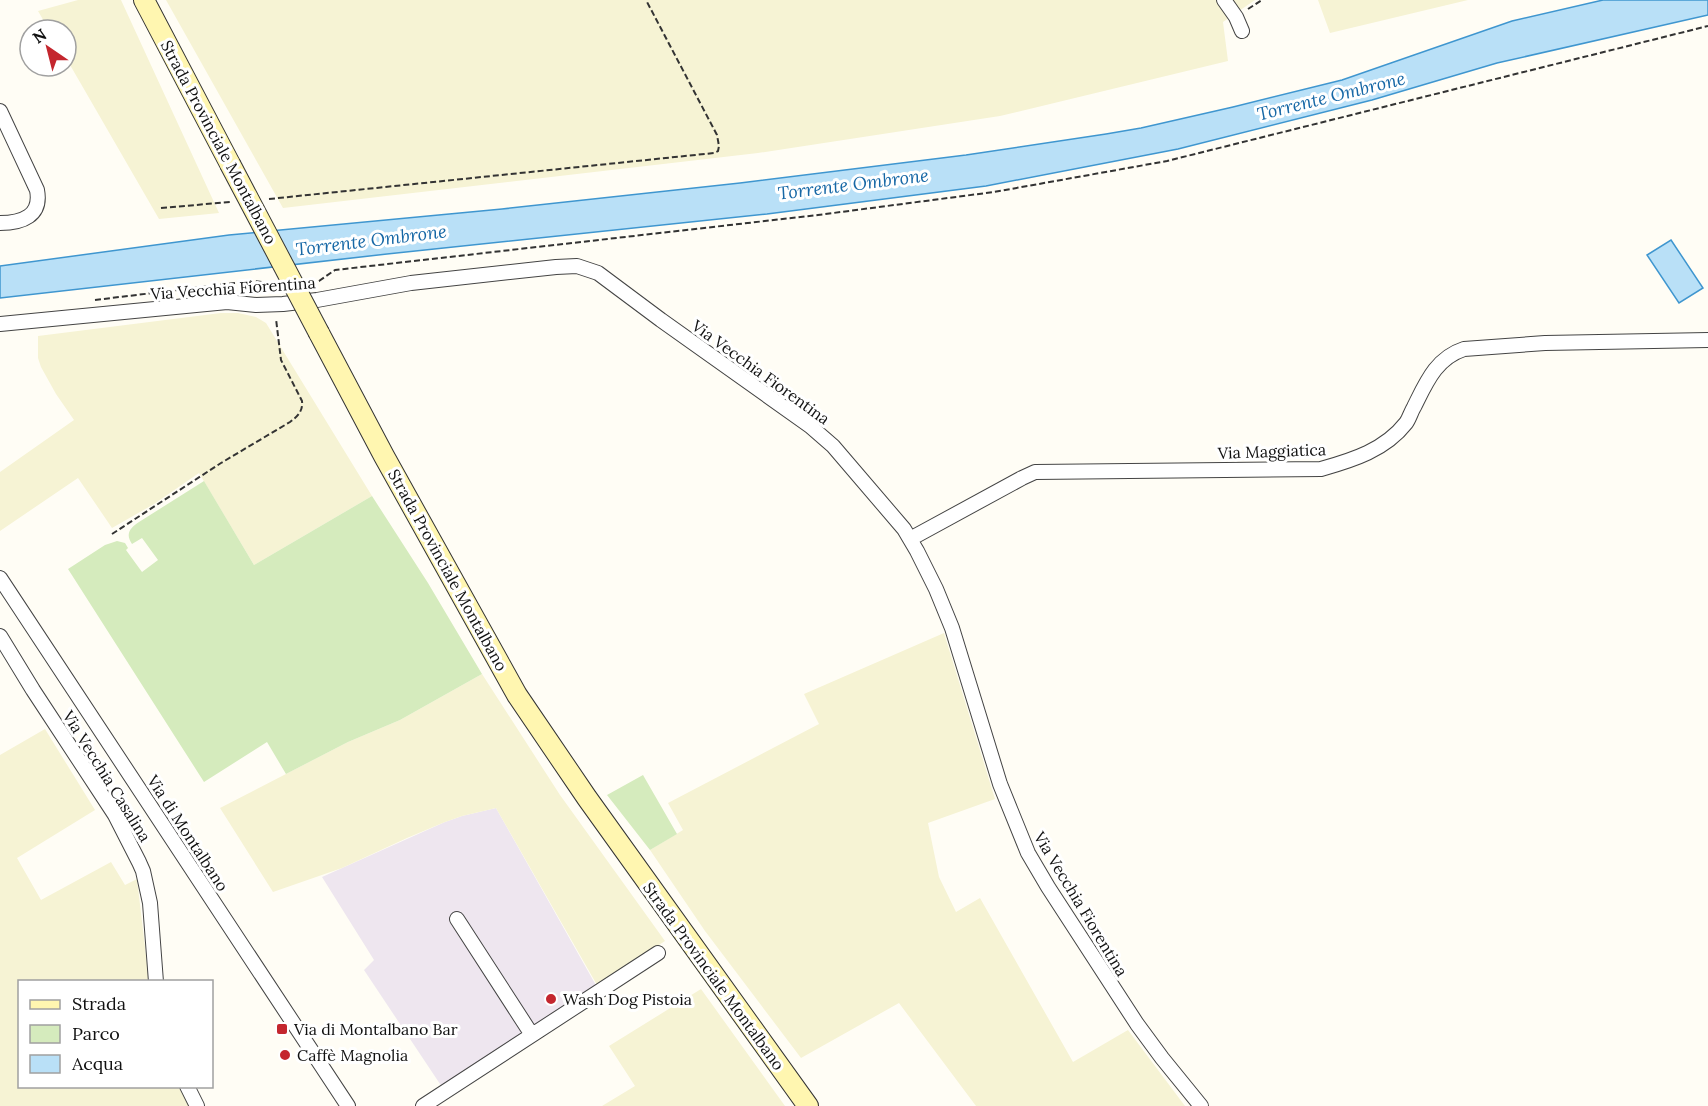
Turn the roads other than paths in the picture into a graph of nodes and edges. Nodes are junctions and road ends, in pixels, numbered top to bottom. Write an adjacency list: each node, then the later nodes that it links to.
1 (144, 0): 19 (main road, Strada Provinciale Montalbano, bridge)
2 (1224, 0): 3 (street)
3 (1242, 31)
4 (0, 111): 5 (street)
5 (0, 223)
6 (0, 324): 8 (street, Via Vecchia Fiorentina)
7 (1708, 340): 8 (street, Via Maggiatica)
8 (910, 539): 20 (street, Via Vecchia Fiorentina)
9 (0, 578): 17 (street, Via di Montalbano)
10 (0, 636): 13 (street, Via Vecchia Casalina)
11 (457, 919): 14 (street)
12 (658, 953): 14 (street)
13 (156, 980)
14 (532, 1035): 18 (street)
15 (188, 1088): 16 (street)
16 (197, 1106)
17 (348, 1106)
18 (423, 1106)
19 (808, 1106)
20 (1201, 1106)

